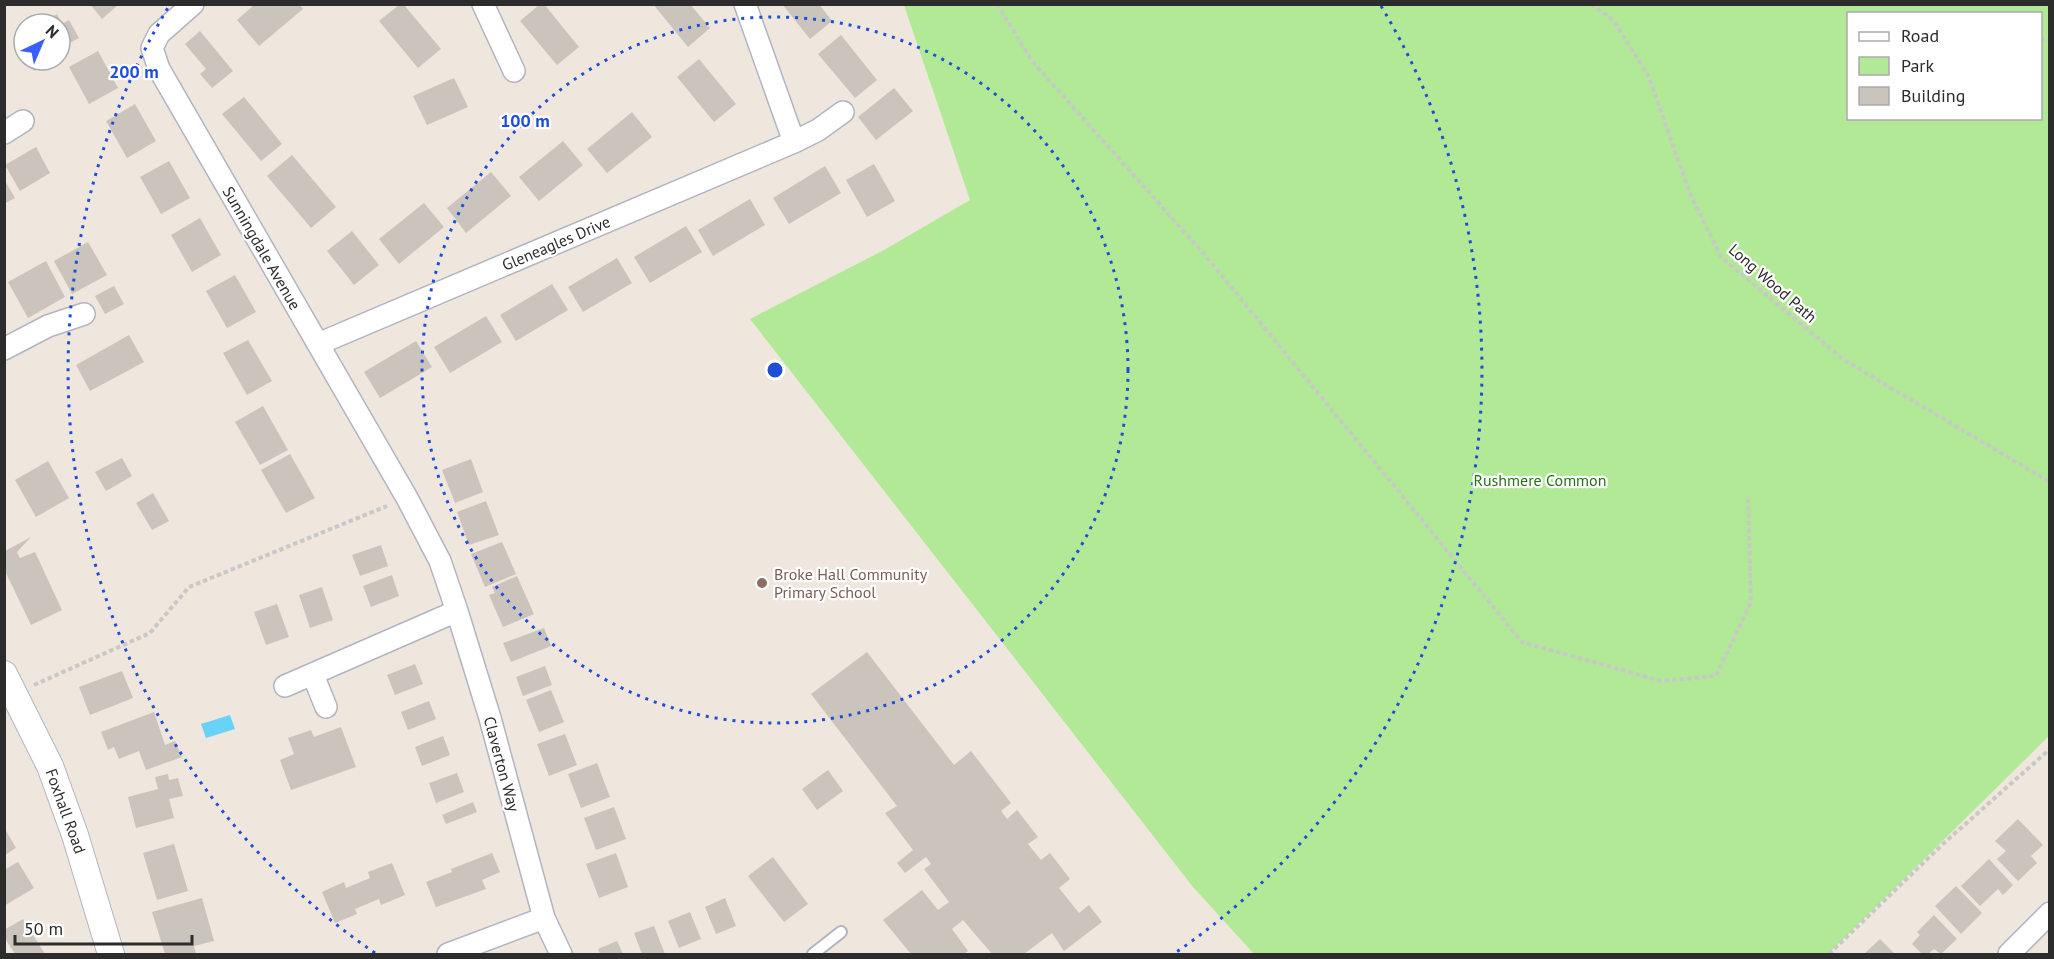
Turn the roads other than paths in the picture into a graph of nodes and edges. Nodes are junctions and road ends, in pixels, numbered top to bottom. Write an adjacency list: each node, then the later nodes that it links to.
1 (193, 4): 10 (street, Sunningdale Avenue)
2 (483, 4): 4 (street)
3 (745, 4): 8 (street)
4 (514, 71)
5 (843, 112): 8 (street, Gleneagles Drive)
6 (23, 121): 7 (street)
7 (4, 132)
8 (794, 142): 10 (street, Gleneagles Drive)
9 (84, 314): 11 (street)
10 (318, 344): 12 (street, Sunningdale Avenue)
11 (4, 349)
12 (407, 498): 13 (street, Claverton Way)
13 (457, 611): 14 (street); 19 (street, Claverton Way)
14 (313, 675): 16 (street); 17 (street)
15 (10, 684): 21 (street, Foxhall Road)
16 (285, 686)
17 (326, 707)
18 (2049, 913): 25 (street)
19 (544, 918): 22 (street); 23 (street, Claverton Way)
20 (841, 932): 24 (lane)
21 (111, 954)
22 (448, 954)
23 (561, 954)
24 (813, 954)
25 (2009, 954)

